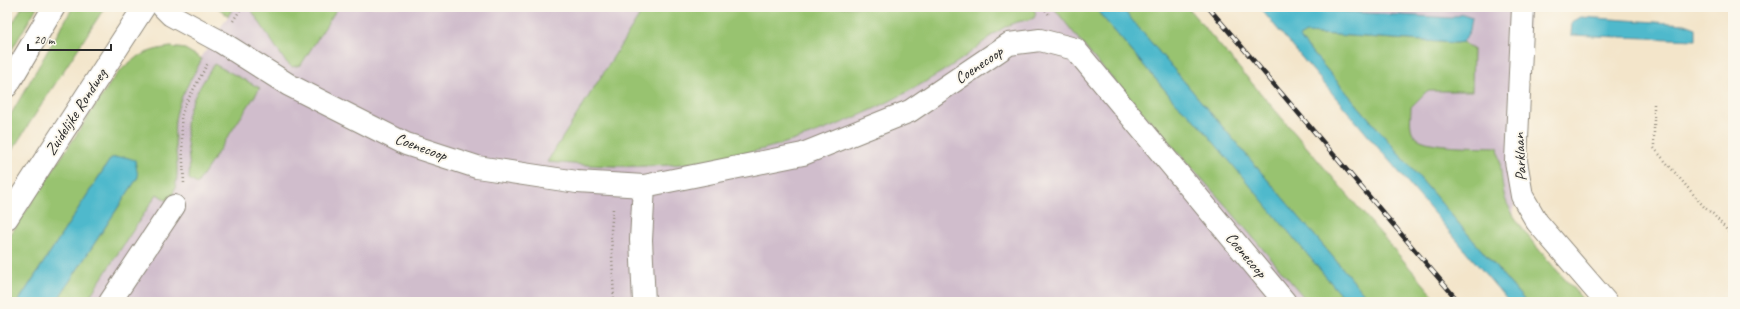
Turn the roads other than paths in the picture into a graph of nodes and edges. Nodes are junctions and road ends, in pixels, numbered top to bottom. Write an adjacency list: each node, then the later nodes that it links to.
1 (54, 7): 5 (street)
2 (144, 7): 8 (street, Zuidelijke Rondweg)
3 (163, 7): 6 (street, Coenecoop)
4 (1523, 7): 12 (street, Parklaan)
5 (7, 86)
6 (644, 186): 10 (street); 11 (street, Coenecoop)
7 (174, 206): 9 (street)
8 (7, 218)
9 (110, 302)
10 (644, 302)
11 (1285, 302)
12 (1606, 302)

